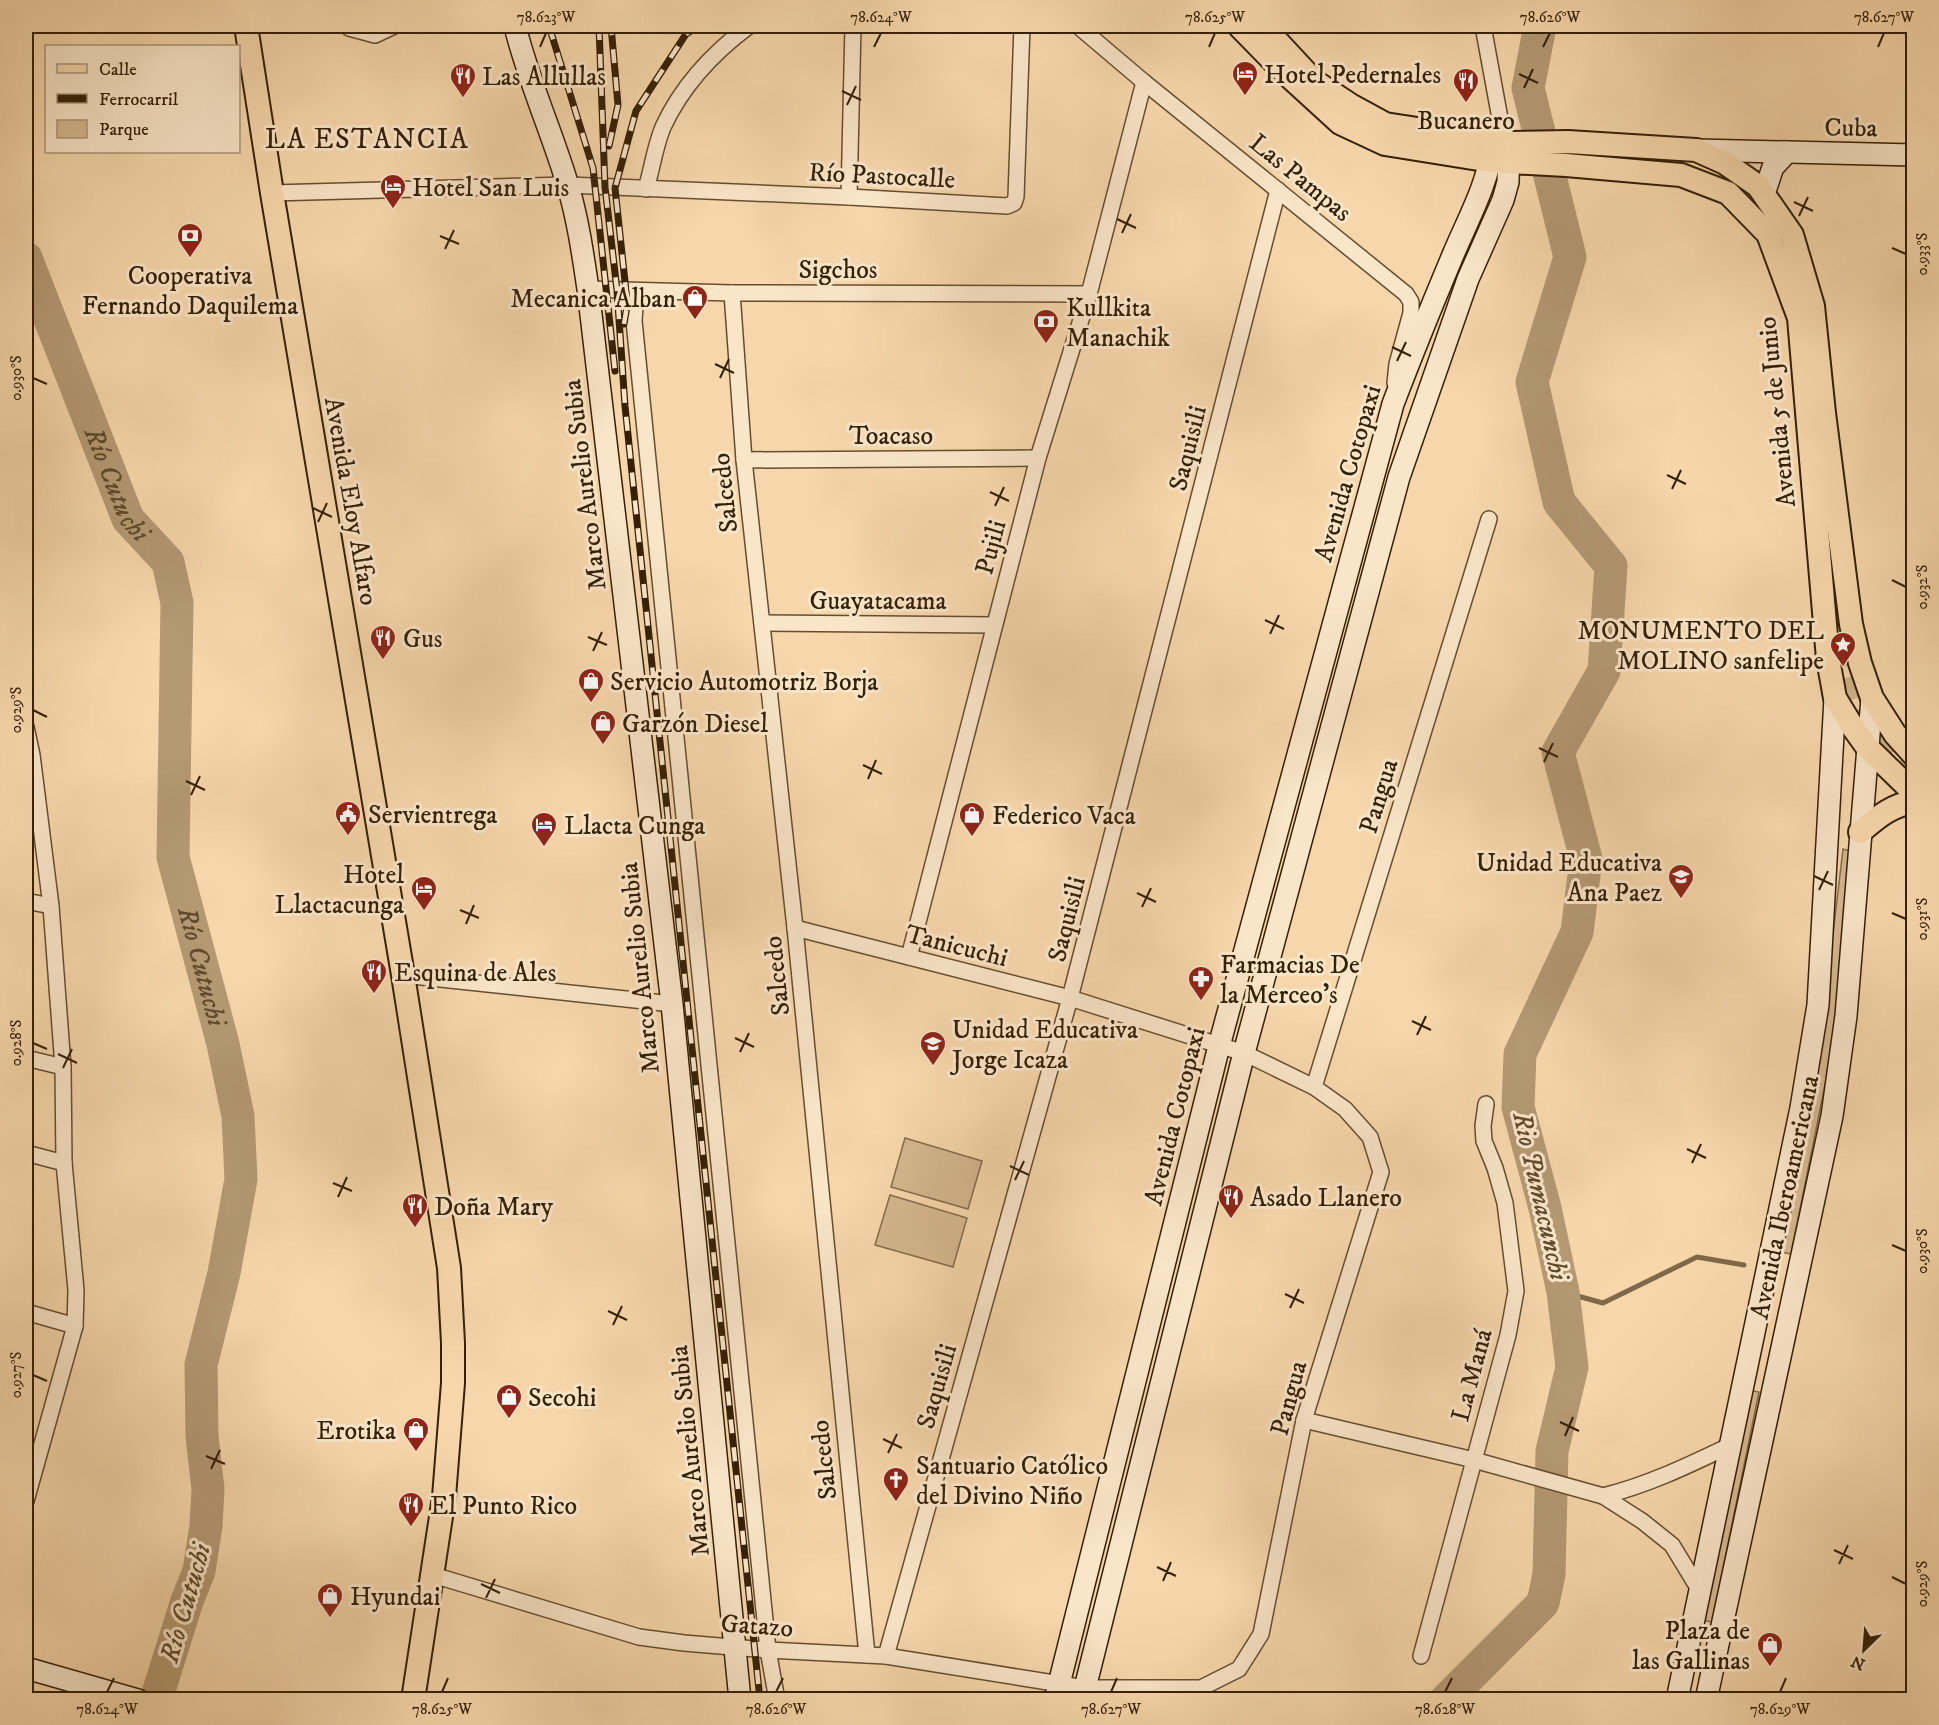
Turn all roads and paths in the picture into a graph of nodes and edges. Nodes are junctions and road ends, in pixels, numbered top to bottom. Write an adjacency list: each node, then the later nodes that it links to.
1 (246, 26): 20 (main road, Avenida Eloy Alfaro)
2 (348, 26): 3 (street)
3 (393, 26)
4 (515, 26): 17 (street, Marco Aurelio Subia)
5 (749, 26): 18 (street)
6 (853, 26): 22 (street)
7 (1022, 26): 22 (street, Río Pastocalle)
8 (1078, 26): 12 (street, Las Pampas)
9 (1239, 26): 13 (main road, Avenida 5 de Junio)
10 (1263, 26): 13 (main road, Avenida 5 de Junio)
11 (1483, 26): 13 (street)
12 (1144, 82): 19 (street, Las Pampas); 26 (street, Pujili)
13 (1506, 148): 14 (main road, Avenida 5 de Junio); 27 (street, Avenida Cotopaxi); 28 (main road, Avenida 5 de Junio); 52 (street, Avenida Cotopaxi)
14 (1696, 150): 15 (street, Cuba); 21 (main road, Avenida 5 de Junio)
15 (1787, 152): 16 (street, Cuba); 21 (street)
16 (1914, 155)
17 (568, 186): 18 (street, Río Pastocalle); 20 (street, Río Pastocalle); 23 (street, Marco Aurelio Subia)
18 (646, 189): 22 (street, Río Pastocalle)
19 (1278, 190): 27 (street, Las Pampas); 49 (street, Saquisili)
20 (272, 193): 48 (main road, Avenida Eloy Alfaro)
21 (1764, 194): 28 (main road, Avenida 5 de Junio)
22 (849, 197)
23 (588, 289): 24 (street, Sigchos); 50 (street, Marco Aurelio Subia)
24 (636, 291): 25 (street, Sigchos); 75 (street)
25 (732, 293): 26 (street, Sigchos); 30 (street, Salcedo)
26 (1089, 294): 29 (street, Pujili)
27 (1392, 404): 51 (street, Avenida Cotopaxi)
28 (1816, 414): 31 (main road, Avenida 5 de Junio); 37 (main road, Avenida 5 de Junio)
29 (1038, 458): 30 (street, Toacaso); 34 (street, Pujili)
30 (744, 460): 33 (street, Salcedo)
31 (1812, 466): 35 (main road); 36 (main road, Avenida 5 de Junio)
32 (1489, 519): 55 (street, Pangua)
33 (762, 623): 34 (street, Guayatacama); 46 (street, Salcedo)
34 (994, 625): 47 (street, Pujili)
35 (1838, 646)
36 (1835, 698): 39 (main road, Avenida 5 de Junio); 59 (street, Avenida Iberoamericana)
37 (1872, 698): 39 (street, Avenida Iberoamericana); 40 (main road, Avenida 5 de Junio)
38 (26, 727): 45 (street)
39 (1867, 747): 41 (main road, Avenida 5 de Junio); 43 (street, Avenida Iberoamericana)
40 (1914, 755)
41 (1914, 794)
42 (1914, 801): 43 (main road)
43 (1860, 832): 60 (street, Avenida Iberoamericana)
44 (26, 901): 45 (street)
45 (51, 906): 54 (street)
46 (795, 928): 47 (street, Tanicuchi); 76 (street, Salcedo)
47 (909, 957): 49 (street, Tanicuchi)
48 (403, 975): 50 (street); 70 (main road, Avenida Eloy Alfaro)
49 (1070, 999): 51 (street, Tanicuchi); 77 (street, Saquisili)
50 (672, 1004): 74 (street, Marco Aurelio Subia)
51 (1219, 1046): 52 (street, Tanicuchi); 63 (street, Avenida Cotopaxi)
52 (1244, 1053): 55 (street, Pangua); 64 (street, Avenida Cotopaxi)
53 (26, 1058): 54 (street)
54 (63, 1067): 58 (street)
55 (1314, 1087): 65 (street, Pangua)
56 (1486, 1104): 67 (street, La Maná)
57 (26, 1153): 58 (street)
58 (64, 1163): 62 (street)
59 (1764, 1288): 60 (street); 66 (street, Avenida Iberoamericana)
60 (1792, 1292): 73 (street, Avenida Iberoamericana)
61 (26, 1312): 62 (street)
62 (75, 1326): 69 (street)
63 (1144, 1346): 64 (street); 81 (street, Avenida Cotopaxi)
64 (1170, 1351): 82 (street, Avenida Cotopaxi)
65 (1304, 1420): 67 (street); 83 (street, Pangua)
66 (1731, 1445): 68 (street); 71 (street, Avenida Iberoamericana)
67 (1474, 1460): 68 (street); 78 (street, La Maná)
68 (1597, 1494): 71 (street)
69 (26, 1501)
70 (433, 1575): 74 (street, Gatazo); 80 (main road, Avenida Eloy Alfaro)
71 (1700, 1591): 72 (street, Avenida Iberoamericana)
72 (1691, 1632): 73 (street); 88 (street, Avenida Iberoamericana)
73 (1719, 1639): 89 (street, Avenida Iberoamericana)
74 (735, 1648): 75 (street, Gatazo); 86 (street, Marco Aurelio Subia)
75 (768, 1650): 76 (street, Gatazo); 87 (street)
76 (867, 1655): 77 (street, Gatazo)
77 (886, 1656): 81 (street, Gatazo)
78 (1421, 1656)
79 (26, 1668): 84 (street)
80 (415, 1689): 85 (main road)
81 (1057, 1692): 82 (street, Gatazo)
82 (1083, 1694): 83 (street, Pangua)
83 (1163, 1694)
84 (138, 1700)
85 (396, 1700)
86 (740, 1700)
87 (777, 1700)
88 (1677, 1700)
89 (1706, 1700)

